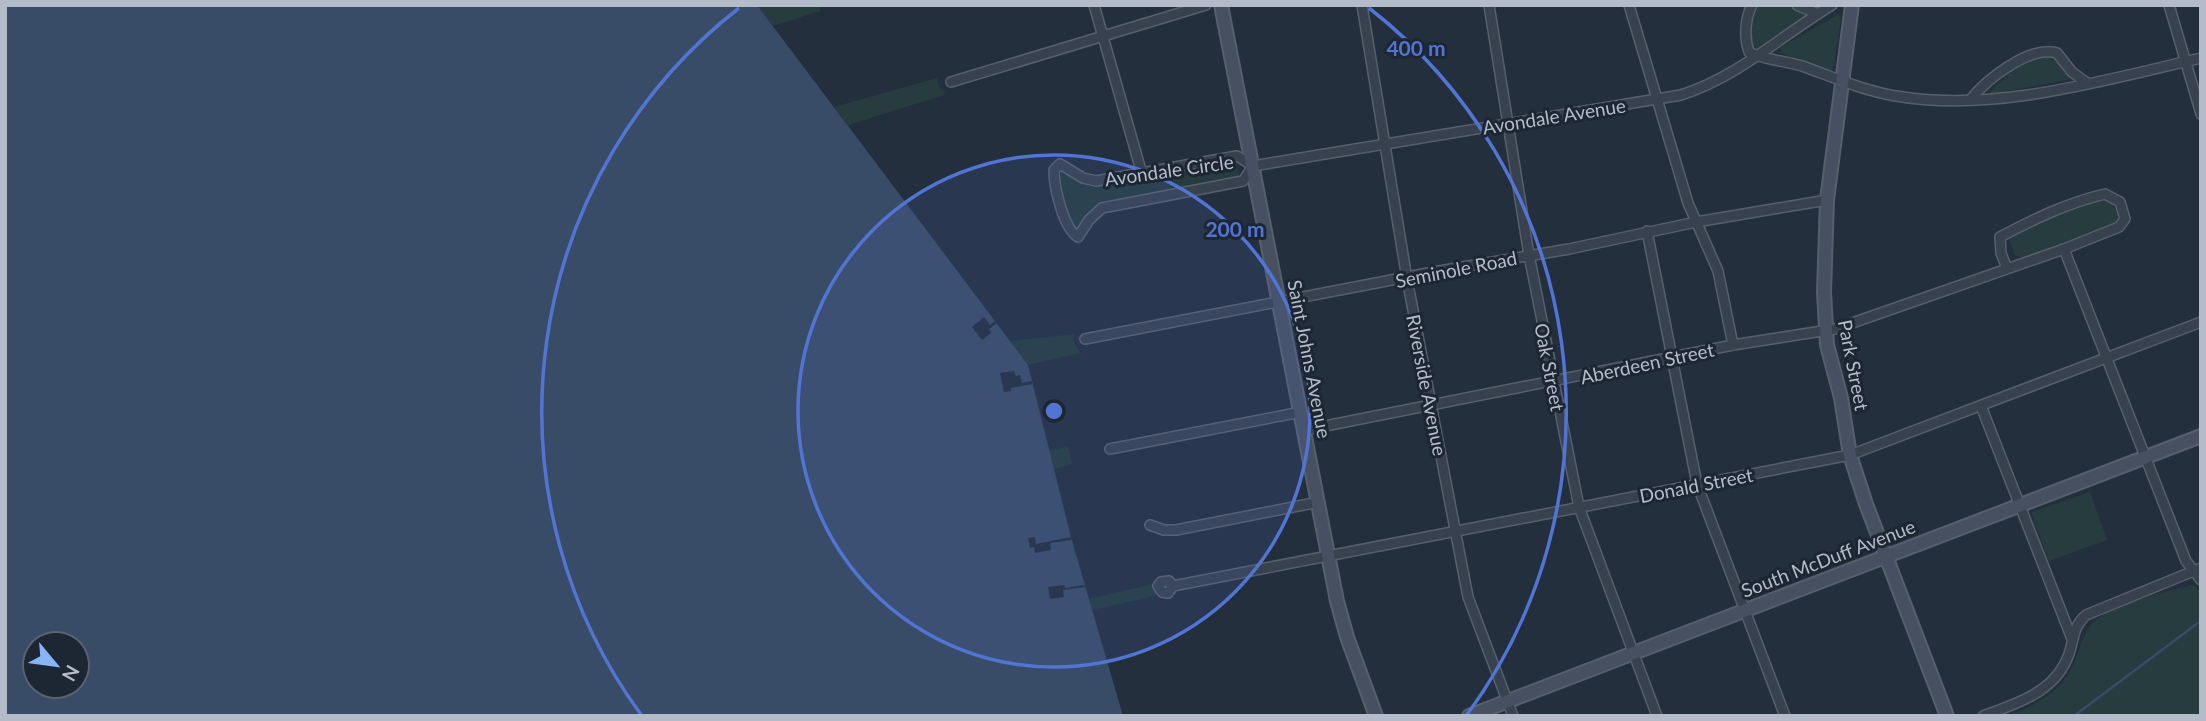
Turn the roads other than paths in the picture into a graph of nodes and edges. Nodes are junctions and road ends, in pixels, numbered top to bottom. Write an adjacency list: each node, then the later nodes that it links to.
1 (1094, 5): 13 (street)
2 (1206, 5): 13 (street)
3 (1222, 5): 25 (main road, Saint Johns Avenue)
4 (1363, 5): 24 (street, Riverside Avenue)
5 (1489, 5): 23 (street, Oak Street)
6 (1629, 5): 20 (street)
7 (1752, 5): 14 (street)
8 (1797, 5): 12 (street)
9 (1832, 5): 12 (street, Avondale Avenue)
10 (1852, 5): 17 (main road, Park Street)
11 (2169, 5): 16 (street)
12 (1818, 14): 14 (street, Avondale Avenue)
13 (1102, 36): 18 (street); 26 (street)
14 (1755, 55): 17 (street); 20 (street, Avondale Avenue)
15 (2201, 58): 16 (street)
16 (2185, 62): 19 (street); 22 (street)
17 (1842, 80): 21 (street); 27 (main road, Park Street)
18 (951, 82)
19 (2087, 83): 21 (street); 21 (street)
20 (1658, 99): 23 (street, Avondale Avenue); 28 (street)
21 (1970, 100)
22 (2201, 114)
23 (1508, 124): 24 (street, Avondale Avenue); 31 (street, Oak Street)
24 (1385, 144): 25 (street, Avondale Avenue); 33 (street, Riverside Avenue)
25 (1253, 166): 26 (street, Avondale Circle); 26 (street, Avondale Circle); 34 (main road, Saint Johns Avenue)
26 (1142, 174)
27 (1827, 200): 28 (street, Seminole Road); 36 (main road, Park Street)
28 (1696, 222): 29 (street, Seminole Road); 38 (street)
29 (1647, 232): 31 (street, Seminole Road); 40 (street)
30 (2064, 249): 32 (street, Aberdeen Street); 32 (street, Aberdeen Street); 39 (street)
31 (1529, 256): 33 (street, Seminole Road); 41 (street, Oak Street)
32 (2007, 269): 36 (street, Aberdeen Street)
33 (1407, 278): 34 (street, Seminole Road); 42 (street, Riverside Avenue)
34 (1280, 303): 37 (street, Seminole Road); 44 (main road, Saint Johns Avenue)
35 (2201, 321): 39 (street, Donald Street)
36 (1825, 329): 38 (street, Aberdeen Street); 48 (main road, Park Street)
37 (1085, 339)
38 (1733, 345): 40 (street, Aberdeen Street)
39 (2105, 358): 43 (street, Donald Street); 49 (street)
40 (1673, 359): 41 (street, Aberdeen Street); 50 (street)
41 (1553, 382): 42 (street, Aberdeen Street); 53 (street, Oak Street)
42 (1430, 406): 45 (street, Aberdeen Street); 55 (street, Riverside Avenue)
43 (1981, 406): 48 (street, Donald Street); 52 (street)
44 (1301, 412): 45 (main road, Saint Johns Avenue); 47 (street)
45 (1305, 430): 51 (main road, Saint Johns Avenue)
46 (2201, 436): 49 (main road, South McDuff Avenue)
47 (1110, 449)
48 (1850, 455): 50 (street, Donald Street); 57 (main road, Park Street)
49 (2144, 457): 52 (main road, South McDuff Avenue); 58 (street)
50 (1698, 484): 53 (street, Donald Street); 61 (street)
51 (1319, 502): 54 (street); 56 (main road, Saint Johns Avenue)
52 (2019, 506): 57 (main road, South McDuff Avenue); 62 (street)
53 (1579, 507): 55 (street, Donald Street); 63 (street, Oak Street)
54 (1150, 525)
55 (1455, 533): 56 (street, Donald Street); 64 (street, Riverside Avenue)
56 (1329, 557): 60 (street, Donald Street); 65 (main road, Saint Johns Avenue)
57 (1885, 557): 61 (main road, South McDuff Avenue); 70 (main road, Park Street)
58 (2197, 569): 59 (street); 62 (street)
59 (2201, 580)
60 (1173, 586)
61 (1745, 611): 63 (main road, South McDuff Avenue); 69 (street)
62 (2072, 639): 71 (street)
63 (1633, 653): 64 (main road, South McDuff Avenue); 68 (street, Oak Street)
64 (1507, 701): 66 (main road, South McDuff Avenue); 67 (street, Riverside Avenue)
65 (1376, 716)
66 (1469, 716)
67 (1513, 716)
68 (1657, 716)
69 (1785, 716)
70 (1947, 716)
71 (1983, 716)

